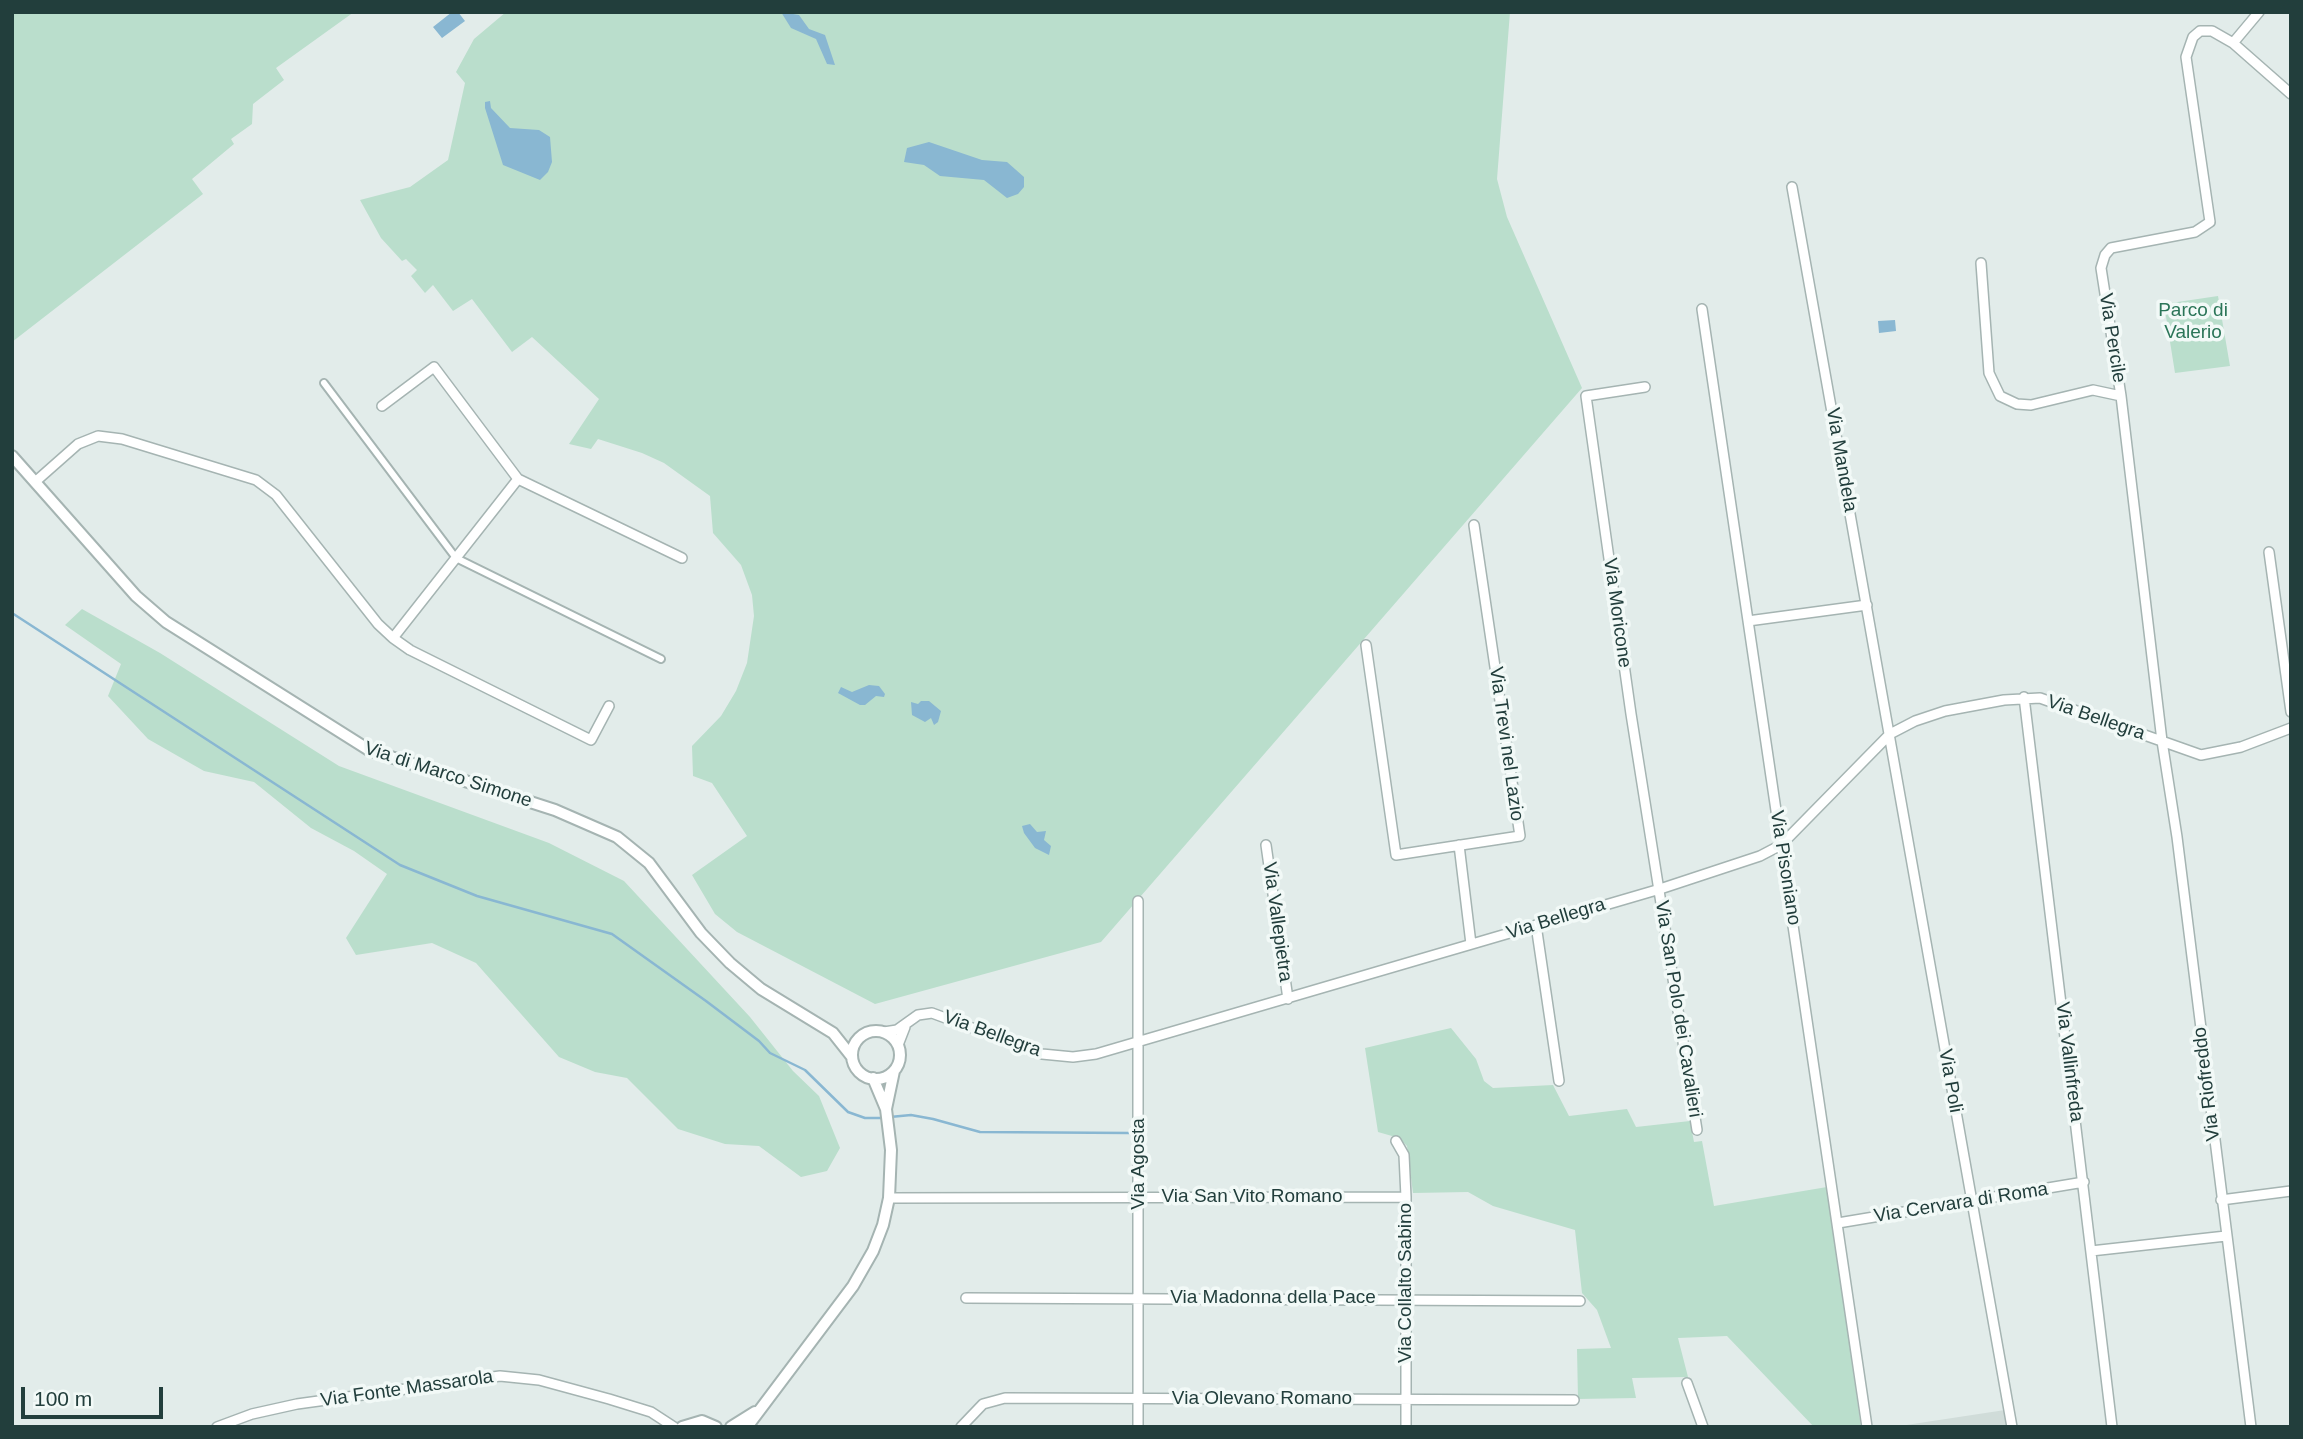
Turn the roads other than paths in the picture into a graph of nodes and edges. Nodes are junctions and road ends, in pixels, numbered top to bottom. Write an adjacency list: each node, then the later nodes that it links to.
1 (2259, 12): 2 (street)
2 (2232, 43): 3 (street); 9 (street, Via Percile)
3 (2291, 94)
4 (1792, 187): 18 (street, Via Mandela)
5 (1981, 263): 9 (street)
6 (1702, 309): 19 (street, Via Pisoniano)
7 (324, 383): 16 (street)
8 (1645, 387): 32 (street, Via Moricone)
9 (2121, 396): 28 (street, Via Percile)
10 (382, 406): 12 (street)
11 (12, 456): 13 (street, Via di Marco Simone)
12 (518, 479): 16 (street); 17 (street)
13 (36, 482): 20 (street); 38 (street, Via di Marco Simone)
14 (1474, 524): 30 (street, Via Trevi nel Lazio)
15 (2269, 552): 25 (street)
16 (456, 558): 20 (street); 22 (street)
17 (682, 558)
18 (1867, 605): 19 (street); 27 (street, Via Mandela)
19 (1748, 621): 31 (street, Via Pisoniano)
20 (393, 638): 24 (street)
21 (1366, 645): 30 (street, Via Trevi nel Lazio)
22 (661, 659)
23 (2024, 697): 27 (street, Via Bellegra); 28 (street, Via Bellegra); 50 (street, Via Vallinfreda)
24 (609, 706)
25 (2291, 712)
26 (2291, 728): 28 (street, Via Bellegra)
27 (1889, 734): 31 (street, Via Bellegra); 56 (street, Via Poli)
28 (2162, 741): 55 (street, Via Riofreddo)
29 (1266, 845): 36 (street, Via Vallepietra)
30 (1459, 845): 35 (street)
31 (1781, 845): 32 (street, Via Bellegra); 57 (street, Via Pisoniano)
32 (1660, 888): 34 (street, Via Bellegra); 48 (street, Via San Polo dei Cavalieri)
33 (1138, 901): 41 (street, Via Agosta)
34 (1536, 925): 35 (street, Via Bellegra); 46 (street)
35 (1471, 944): 36 (street, Via Bellegra)
36 (1288, 999): 41 (street, Via Bellegra)
37 (908, 1023): 40 (street, Via Bellegra); 41 (street, Via Bellegra); 42 (street)
38 (826, 1028): 39 (street, Via di Marco Simone); 43 (street, Via di Marco Simone)
39 (867, 1032): 40 (street); 43 (street)
40 (884, 1032): 42 (street)
41 (1138, 1044): 52 (street, Via Agosta)
42 (898, 1045): 44 (street)
43 (852, 1058): 45 (street)
44 (894, 1071): 45 (street); 47 (street)
45 (873, 1078): 47 (street)
46 (1559, 1081)
47 (886, 1109): 54 (street)
48 (1697, 1130)
49 (1396, 1141): 53 (street, Via Collalto Sabino)
50 (2084, 1182): 56 (street, Via Cervara di Roma); 59 (street, Via Vallinfreda)
51 (2291, 1191): 55 (street)
52 (1139, 1197): 53 (street, Via San Vito Romano); 54 (street, Via San Vito Romano); 62 (street, Via Agosta)
53 (1406, 1197): 61 (street, Via Collalto Sabino)
54 (888, 1198): 68 (street)
55 (2221, 1200): 58 (street, Via Riofreddo)
56 (1971, 1201): 57 (street, Via Cervara di Roma); 80 (street, Via Poli)
57 (1838, 1223): 79 (street, Via Pisoniano)
58 (2225, 1236): 59 (street); 82 (street, Via Riofreddo)
59 (2091, 1251): 81 (street, Via Vallinfreda)
60 (967, 1298): 62 (street, Via Madonna della Pace)
61 (1405, 1298): 62 (street, Via Madonna della Pace); 63 (street, Via Madonna della Pace); 66 (street, Via Collalto Sabino)
62 (1139, 1299): 65 (street, Via Agosta)
63 (1580, 1301)
64 (1687, 1383): 78 (street)
65 (1139, 1399): 66 (street, Via Olevano Romano); 75 (street, Via Olevano Romano); 76 (street, Via Agosta)
66 (1406, 1400): 67 (street, Via Olevano Romano); 77 (street, Via Collalto Sabino)
67 (1574, 1400)
68 (757, 1410): 73 (street); 74 (street)
69 (217, 1427): 70 (street, Via Fonte Massarola)
70 (674, 1427)
71 (682, 1427): 72 (street)
72 (716, 1427)
73 (731, 1427)
74 (747, 1427)
75 (961, 1427)
76 (1139, 1427)
77 (1406, 1427)
78 (1703, 1427)
79 (1867, 1427)
80 (2012, 1427)
81 (2112, 1427)
82 (2251, 1427)

